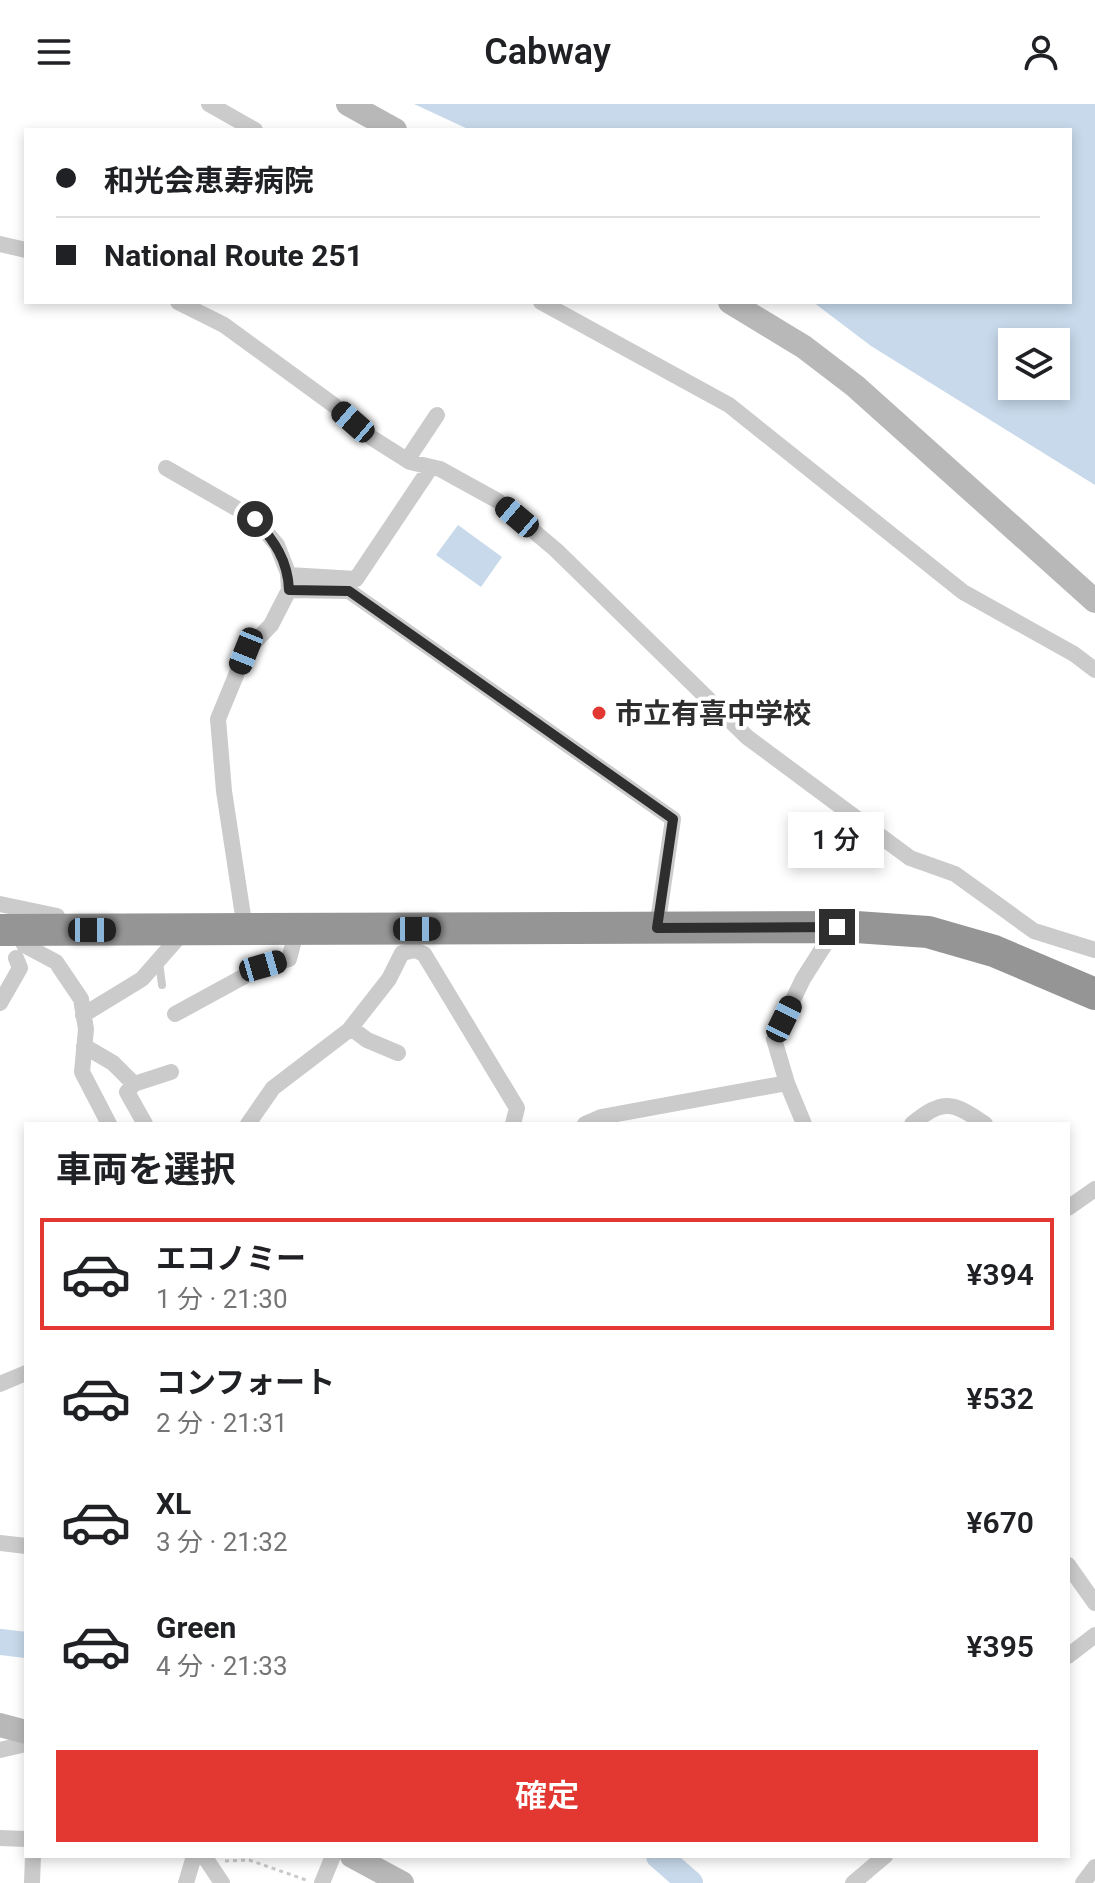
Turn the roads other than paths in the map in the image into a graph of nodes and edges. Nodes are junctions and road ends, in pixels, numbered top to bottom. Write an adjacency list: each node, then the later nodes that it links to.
1 (209, 104): 3 (street)
2 (348, 104): 4 (street)
3 (251, 128)
4 (391, 128)
5 (0, 244): 6 (street)
6 (24, 250)
7 (182, 304): 11 (street)
8 (545, 304): 16 (street)
9 (733, 304): 15 (street)
10 (437, 415): 11 (street)
11 (407, 460): 12 (street)
12 (431, 467): 14 (street); 25 (street)
13 (166, 468): 14 (street)
14 (289, 583): 19 (street); 21 (street)
15 (1095, 601)
16 (1095, 670)
17 (0, 904): 23 (street)
18 (837, 927): 19 (highway); 28 (highway); 36 (street)
19 (657, 928): 22 (highway)
20 (186, 929): 21 (highway); 23 (highway); 26 (street)
21 (245, 929): 22 (highway)
22 (297, 929): 30 (street)
23 (61, 930): 24 (highway)
24 (13, 945): 29 (street); 31 (street)
25 (1095, 950)
26 (159, 961): 27 (lane); 31 (street)
27 (162, 985)
28 (1095, 994)
29 (0, 1003)
30 (175, 1014)
31 (83, 1015): 33 (street)
32 (351, 1028): 34 (street); 40 (street); 41 (street)
33 (84, 1046): 37 (street); 38 (street)
34 (398, 1053)
35 (171, 1072): 37 (street)
36 (787, 1083): 42 (street); 43 (street)
37 (134, 1084): 39 (street)
38 (108, 1122)
39 (144, 1122)
40 (249, 1122)
41 (514, 1122)
42 (590, 1122)
43 (803, 1122)
44 (915, 1122): 45 (street)
45 (982, 1122)
46 (1095, 1189): 47 (street)
47 (1070, 1207)
48 (24, 1374): 49 (street)
49 (0, 1384)
50 (0, 1543): 51 (street)
51 (24, 1546)
52 (1070, 1568): 53 (street)
53 (1095, 1603)
54 (1095, 1635): 55 (street)
55 (1070, 1654)
56 (0, 1725): 57 (street)
57 (24, 1731)
58 (24, 1744): 59 (street)
59 (0, 1750)
60 (0, 1838): 61 (street)
61 (24, 1839)
62 (33, 1858): 69 (street)
63 (200, 1858): 70 (street)
64 (203, 1858): 71 (street)
65 (332, 1858): 72 (street)
66 (356, 1858): 73 (street)
67 (883, 1858): 74 (street)
68 (1095, 1867): 75 (street)
69 (32, 1883)
70 (186, 1883)
71 (222, 1883)
72 (320, 1883)
73 (402, 1883)
74 (853, 1883)
75 (1083, 1883)

